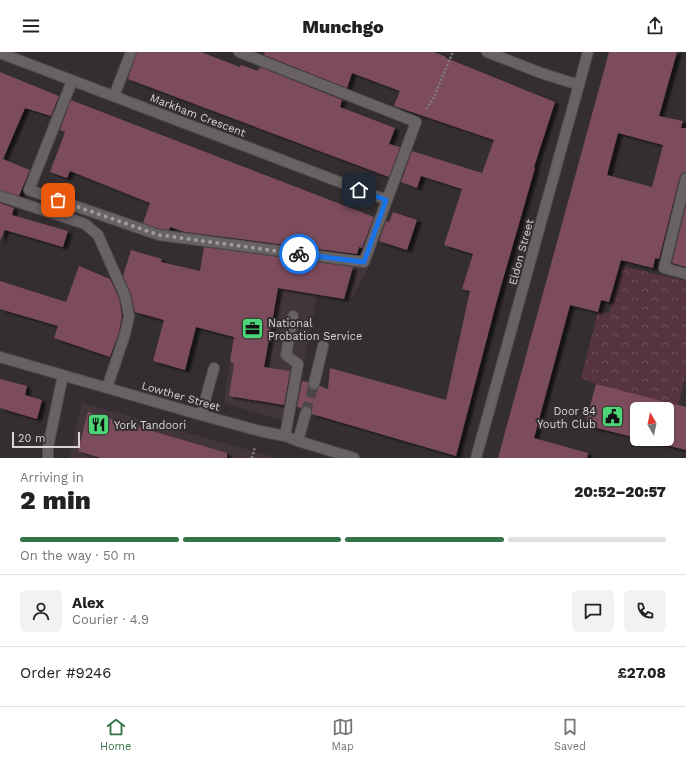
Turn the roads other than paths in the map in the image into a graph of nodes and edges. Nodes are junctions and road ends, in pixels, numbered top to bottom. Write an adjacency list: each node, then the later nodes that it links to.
1 (131, 52): 8 (street)
2 (239, 52): 11 (street)
3 (488, 52): 7 (street)
4 (588, 52): 7 (street, Eldon Street)
5 (0, 53): 6 (street, Markham Crescent)
6 (72, 82): 8 (street, Markham Crescent); 11 (street)
7 (579, 85): 26 (street, Eldon Street)
8 (114, 96): 11 (street, Markham Crescent)
9 (686, 178): 12 (street)
10 (0, 196): 19 (street)
11 (386, 200)
12 (686, 274)
13 (293, 316): 22 (street)
14 (323, 346): 18 (street)
15 (0, 358): 17 (street, Lowther Street)
16 (214, 368): 21 (street)
17 (63, 375): 19 (street, Lowther Street); 24 (street)
18 (314, 384)
19 (108, 388): 21 (street, Lowther Street)
20 (306, 412): 23 (street)
21 (201, 415): 22 (street, Lowther Street)
22 (285, 436): 23 (street, Lowther Street)
23 (298, 441): 25 (street, Lowther Street)
24 (48, 458)
25 (354, 458)
26 (476, 458)

